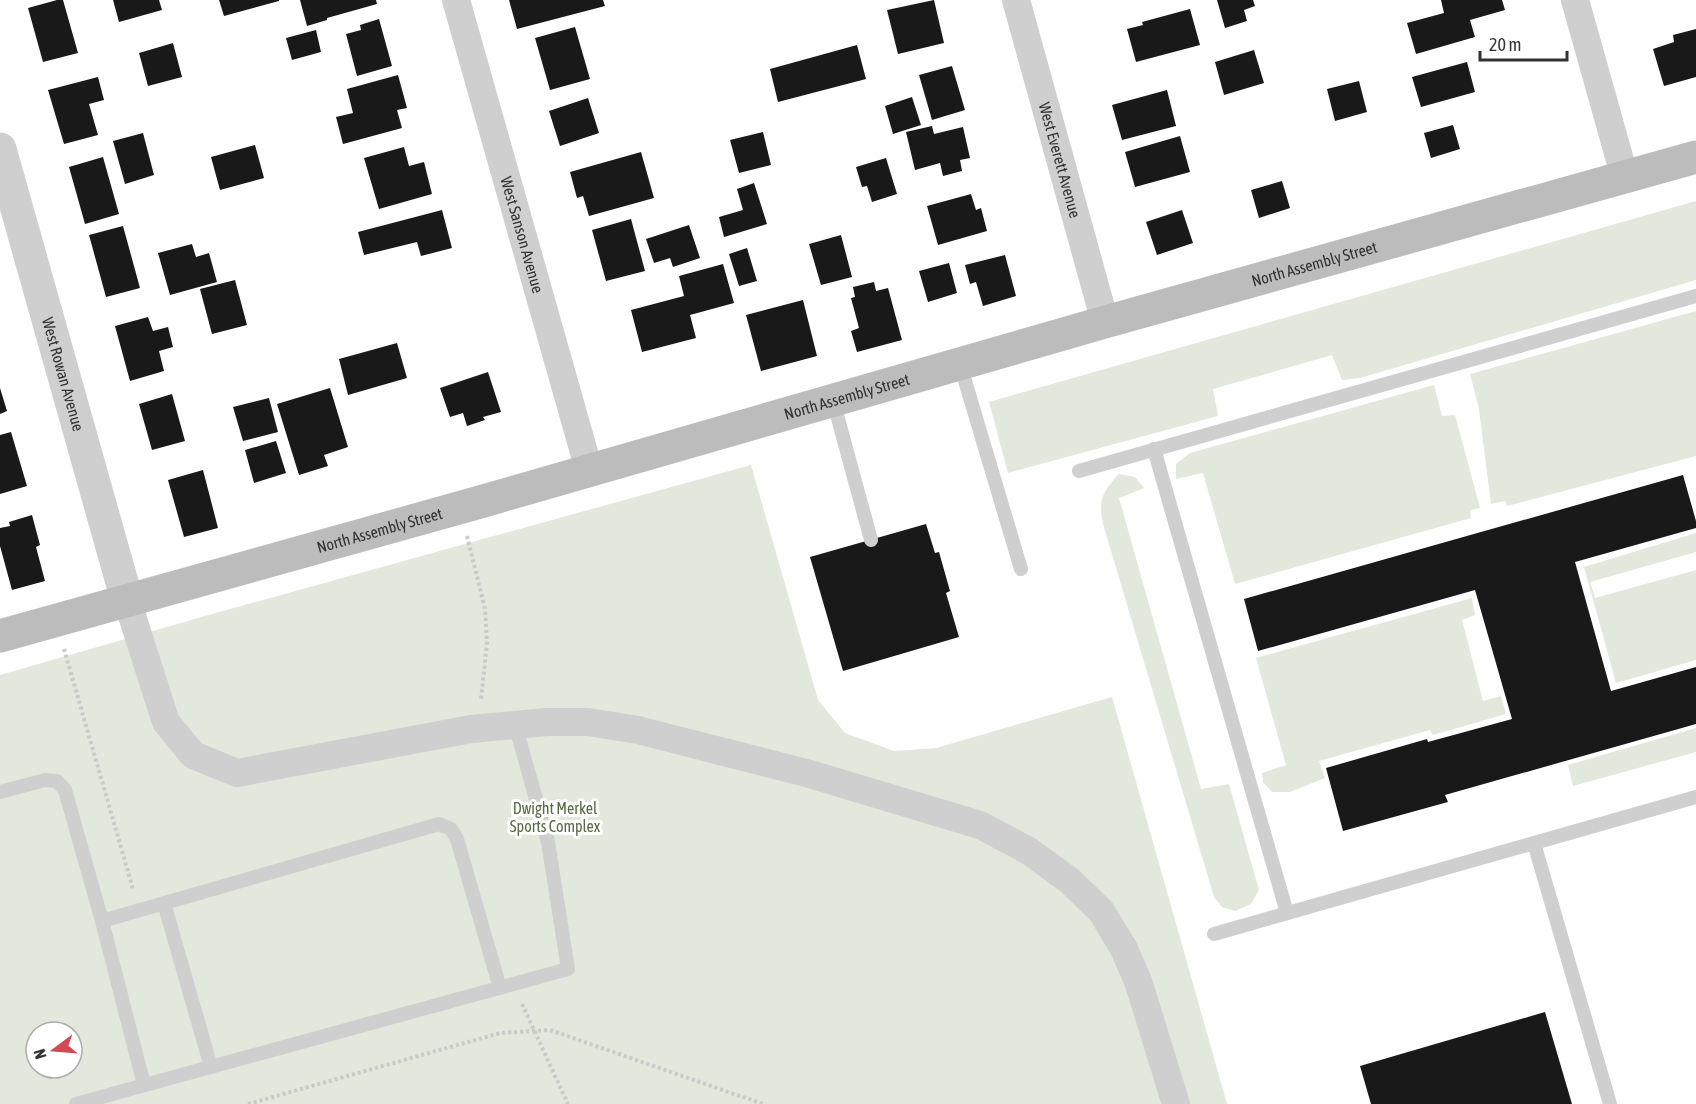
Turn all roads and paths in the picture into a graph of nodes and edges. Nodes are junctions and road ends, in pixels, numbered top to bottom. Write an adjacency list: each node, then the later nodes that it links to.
1 (456, 0): 12 (street, West Sanson Avenue)
2 (1016, 0): 8 (street, West Everett Avenue)
3 (1575, 0): 6 (street)
4 (0, 149): 17 (street, West Rowan Avenue)
5 (1696, 157): 6 (main road, North Assembly Street)
6 (1625, 178): 8 (main road, North Assembly Street)
7 (1696, 296): 11 (lane)
8 (1105, 322): 9 (main road, North Assembly Street)
9 (960, 364): 10 (main road, North Assembly Street); 16 (lane)
10 (832, 400): 12 (main road, North Assembly Street); 15 (lane)
11 (1154, 449): 13 (lane); 27 (lane)
12 (588, 470): 14 (main road, North Assembly Street)
13 (1079, 471)
14 (460, 507): 17 (main road, North Assembly Street); 21 (path)
15 (871, 540)
16 (1021, 569)
17 (127, 600): 18 (main road, North Assembly Street); 21 (street)
18 (56, 620): 19 (main road, North Assembly Street); 26 (path)
19 (0, 636)
20 (514, 724): 21 (street); 30 (lane); 38 (street)
21 (485, 728)
22 (0, 792): 28 (lane)
23 (1696, 797): 24 (lane)
24 (1534, 843): 27 (lane); 39 (lane)
25 (164, 903): 26 (lane); 30 (lane); 32 (lane)
26 (139, 910): 28 (lane)
27 (1287, 913): 29 (lane)
28 (102, 921): 33 (lane)
29 (1214, 934)
30 (506, 986): 31 (path); 32 (lane)
31 (534, 1030): 35 (path); 36 (path); 37 (path)
32 (211, 1067): 33 (lane)
33 (144, 1085): 34 (lane)
34 (76, 1104)
35 (248, 1104)
36 (568, 1104)
37 (762, 1104)
38 (1176, 1104)
39 (1610, 1104)

